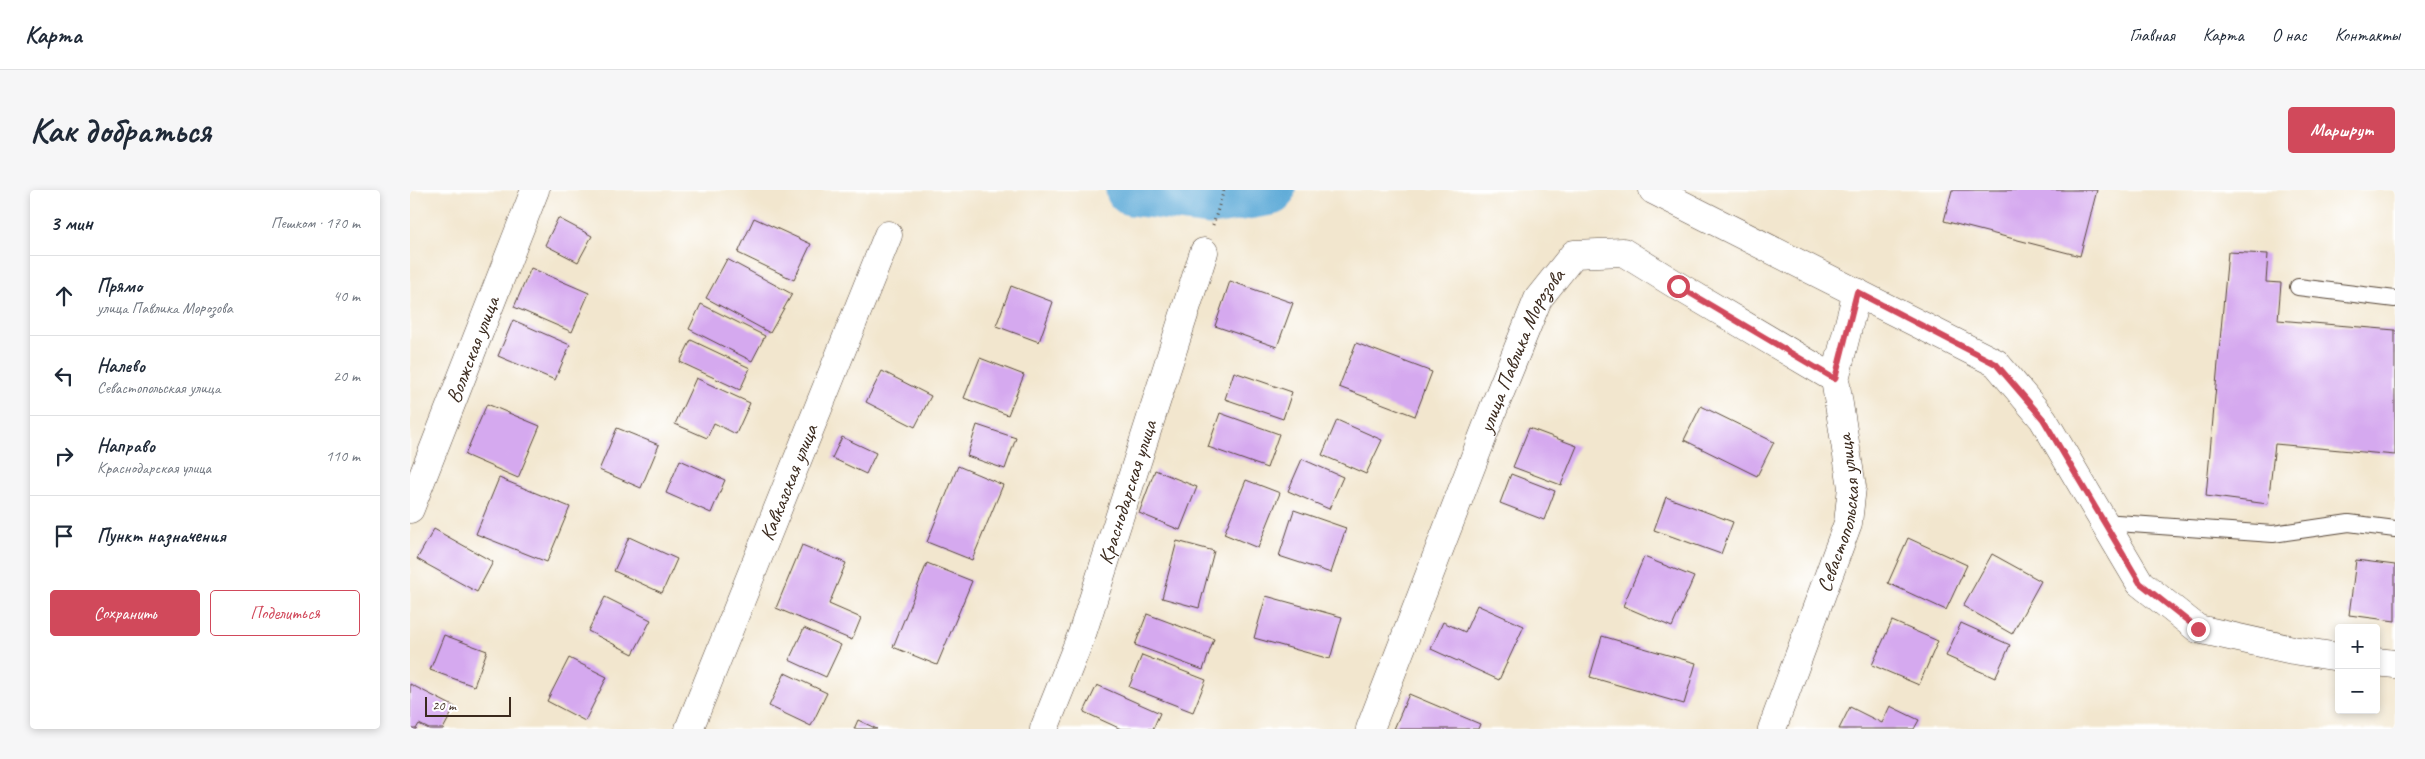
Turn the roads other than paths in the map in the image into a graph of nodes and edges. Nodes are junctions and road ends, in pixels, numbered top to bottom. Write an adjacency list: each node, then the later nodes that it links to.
1 (535, 190): 9 (street, Волжская улица)
2 (1654, 190): 6 (street)
3 (888, 235): 15 (street, Кавказская улица)
4 (1204, 252): 16 (street, Краснодарская улица)
5 (2298, 287): 7 (lane)
6 (1857, 292): 8 (street, Севастопольская улица); 10 (street)
7 (2395, 299)
8 (1835, 379): 17 (street, улица Павлика Морозова); 18 (street, Севастопольская улица)
9 (410, 509)
10 (2103, 522): 11 (lane); 12 (street)
11 (2395, 529)
12 (2335, 655)
13 (2380, 662): 14 (street)
14 (2395, 664)
15 (689, 729)
16 (1044, 729)
17 (1370, 729)
18 (1772, 729)

